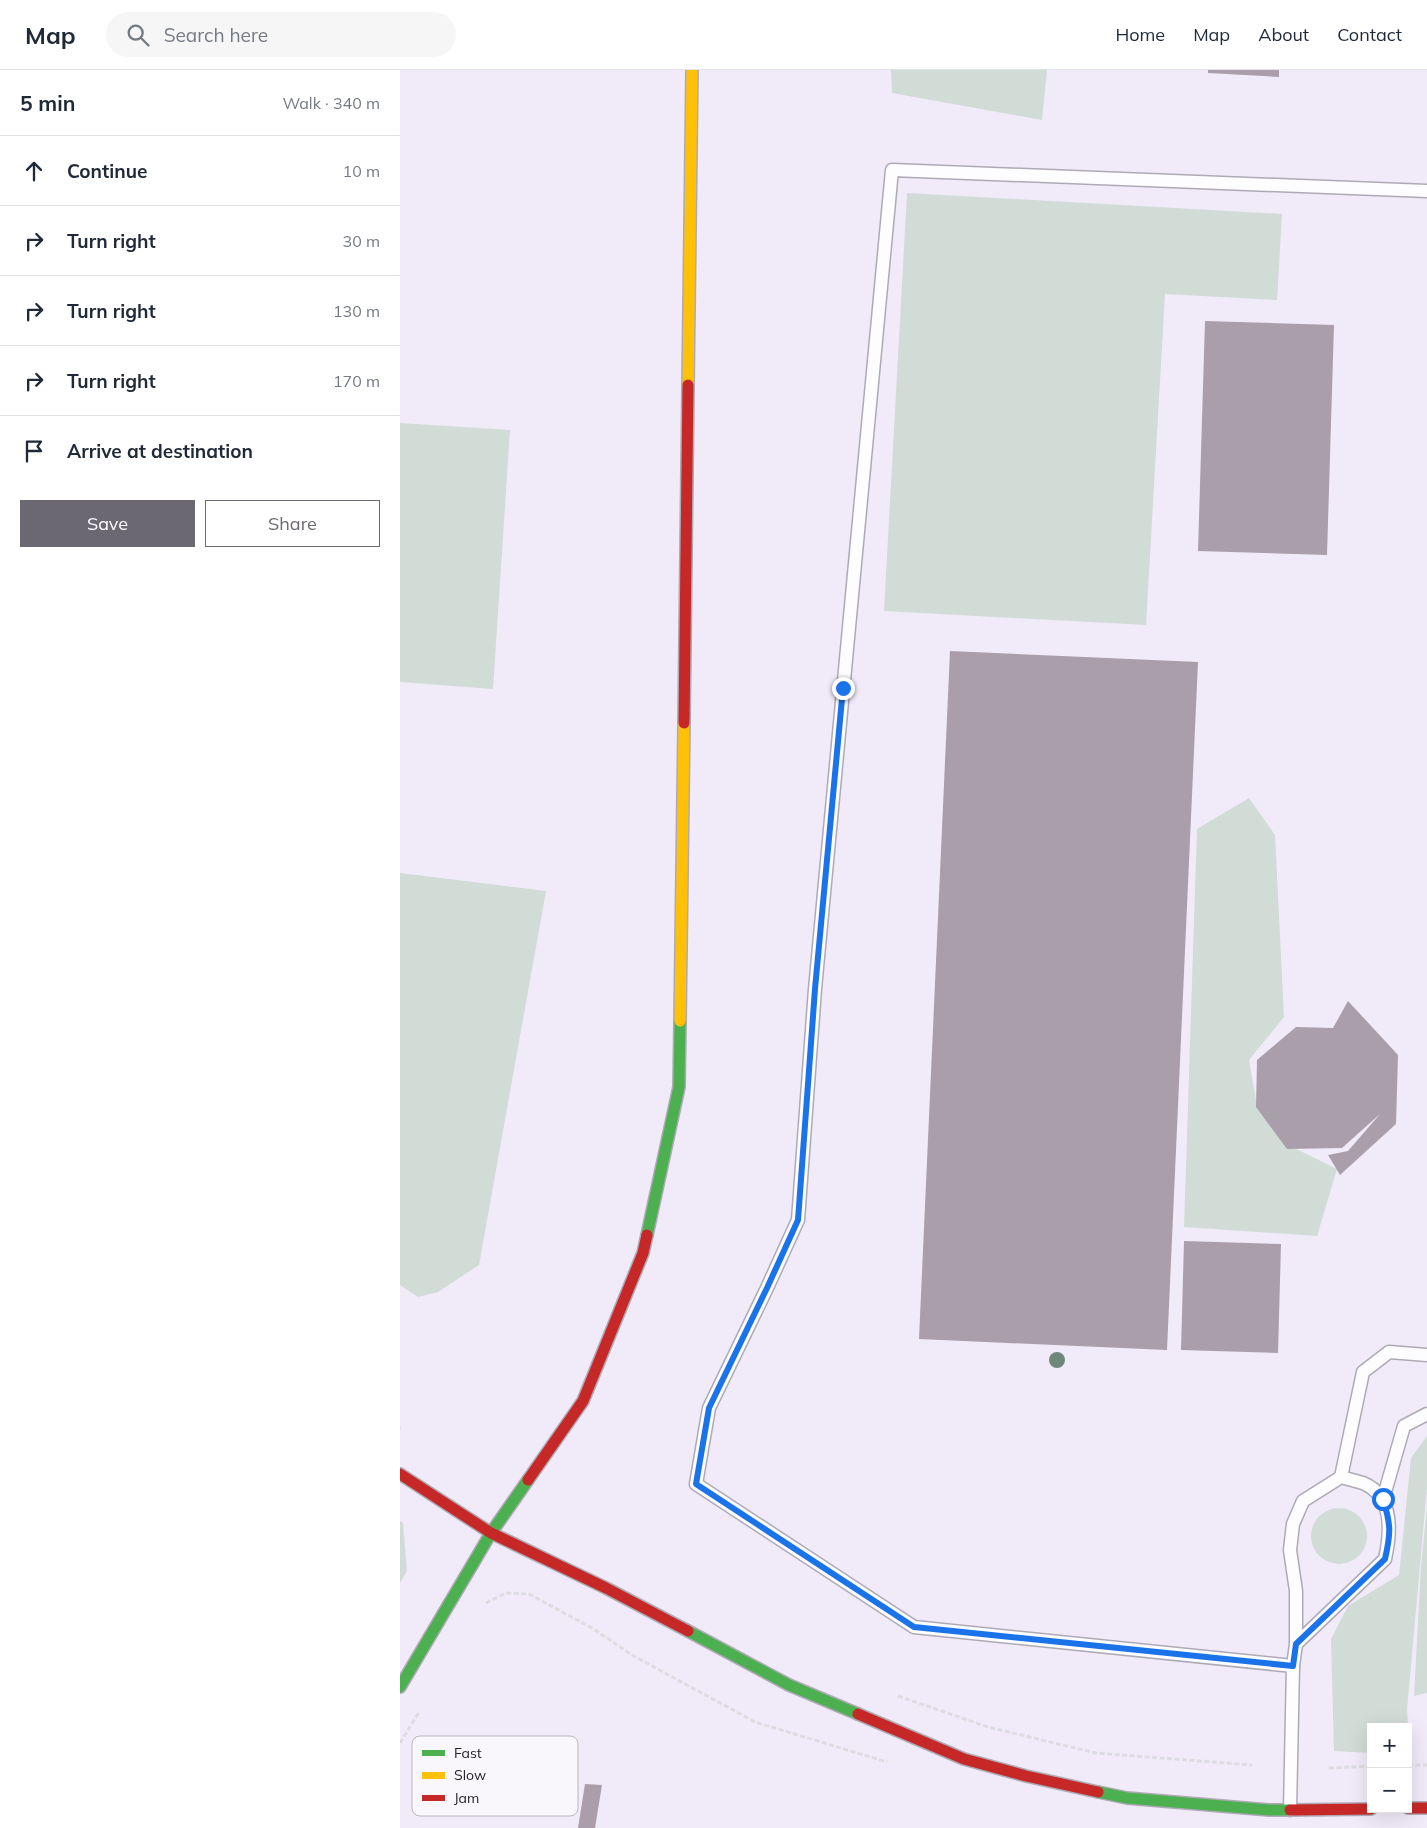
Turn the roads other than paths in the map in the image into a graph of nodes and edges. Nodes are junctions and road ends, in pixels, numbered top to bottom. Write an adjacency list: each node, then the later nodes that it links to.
1 (692, 70): 8 (street)
2 (1427, 191): 10 (lane)
3 (1427, 1354): 6 (lane)
4 (1427, 1414): 7 (lane)
5 (400, 1474): 8 (street)
6 (1340, 1477): 7 (lane); 9 (lane)
7 (1383, 1499): 9 (lane)
8 (491, 1533): 11 (street); 15 (street)
9 (1296, 1644): 10 (lane)
10 (1293, 1666): 15 (lane)
11 (400, 1687)
12 (1412, 1808): 13 (street)
13 (1427, 1808)
14 (1367, 1809): 15 (street)
15 (1290, 1810)

